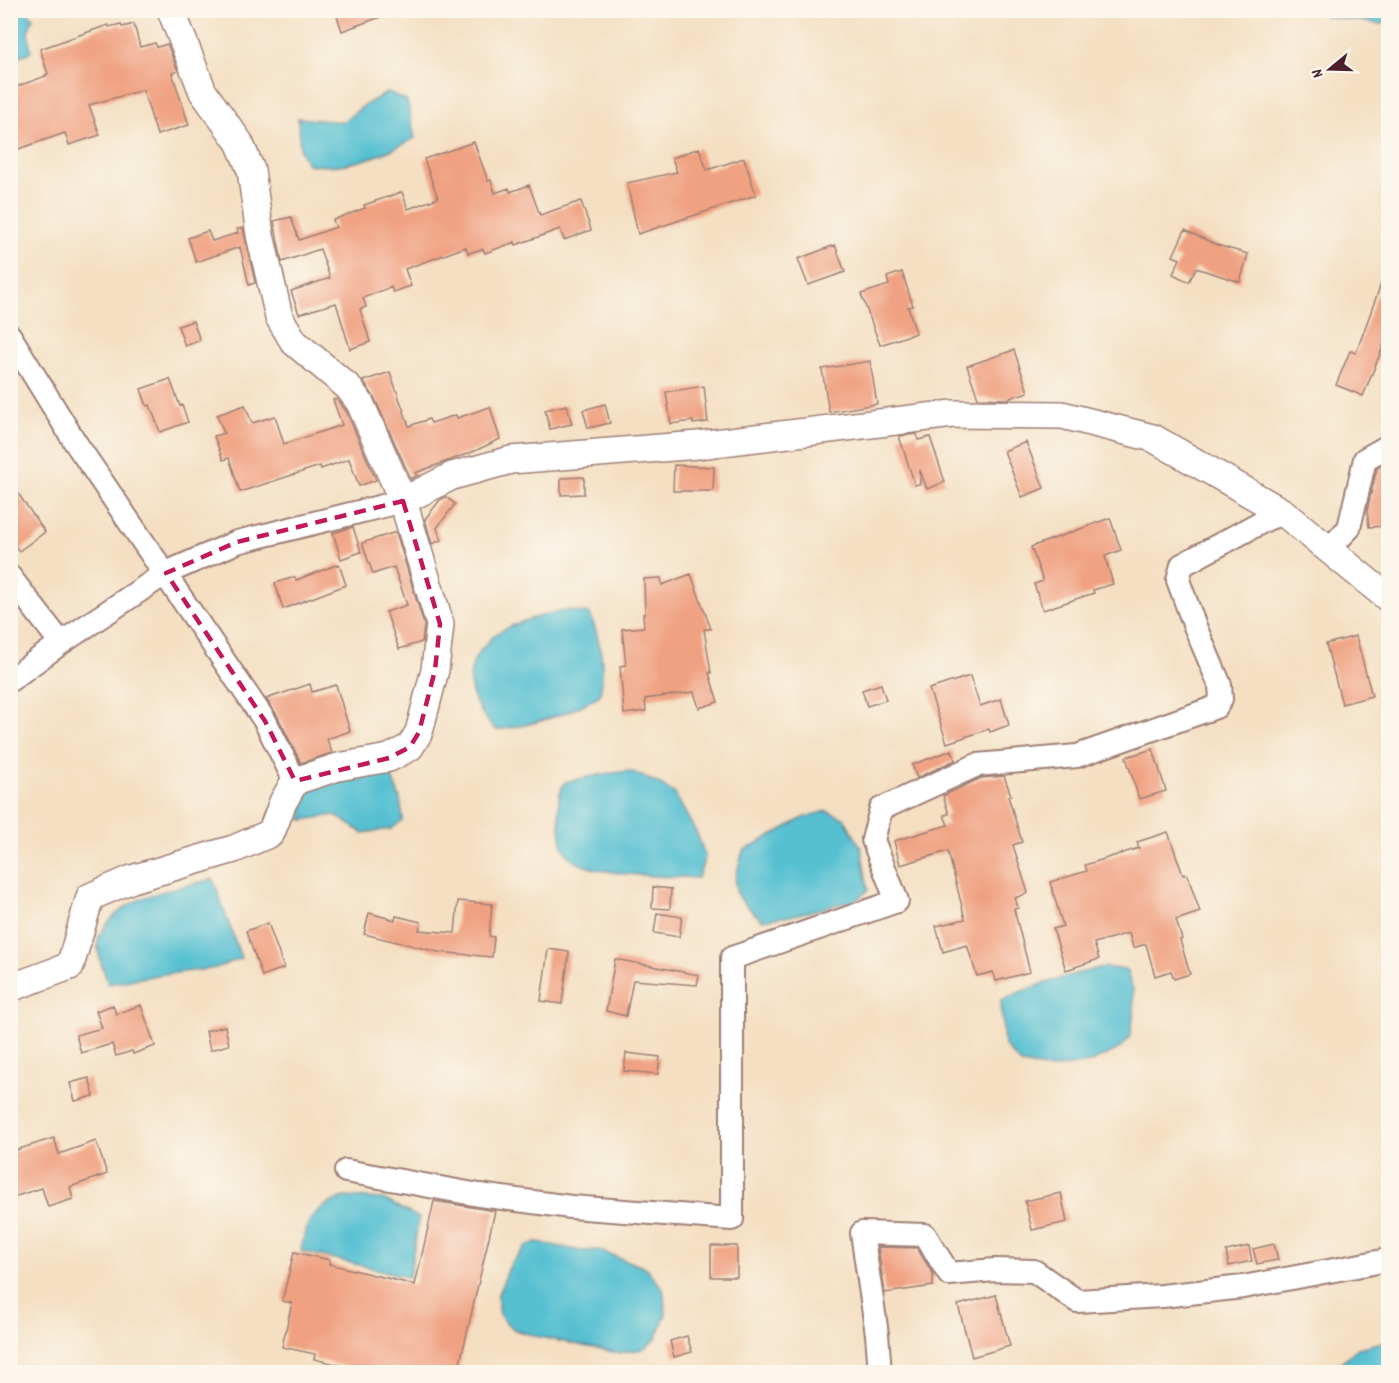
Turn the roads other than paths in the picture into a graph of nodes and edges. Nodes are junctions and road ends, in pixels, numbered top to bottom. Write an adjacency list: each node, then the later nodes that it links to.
1 (171, 10): 4 (street)
2 (10, 336): 7 (street)
3 (1389, 446): 6 (street)
4 (403, 501): 5 (street); 7 (street); 12 (street)
5 (1284, 513): 6 (street); 14 (street)
6 (1329, 549): 9 (street)
7 (165, 573): 10 (street); 12 (street)
8 (10, 577): 10 (street)
9 (1389, 598)
10 (61, 643): 11 (street)
11 (10, 680)
12 (295, 781): 13 (street)
13 (10, 988)
14 (346, 1171)
15 (1389, 1260): 16 (street)
16 (880, 1372)

